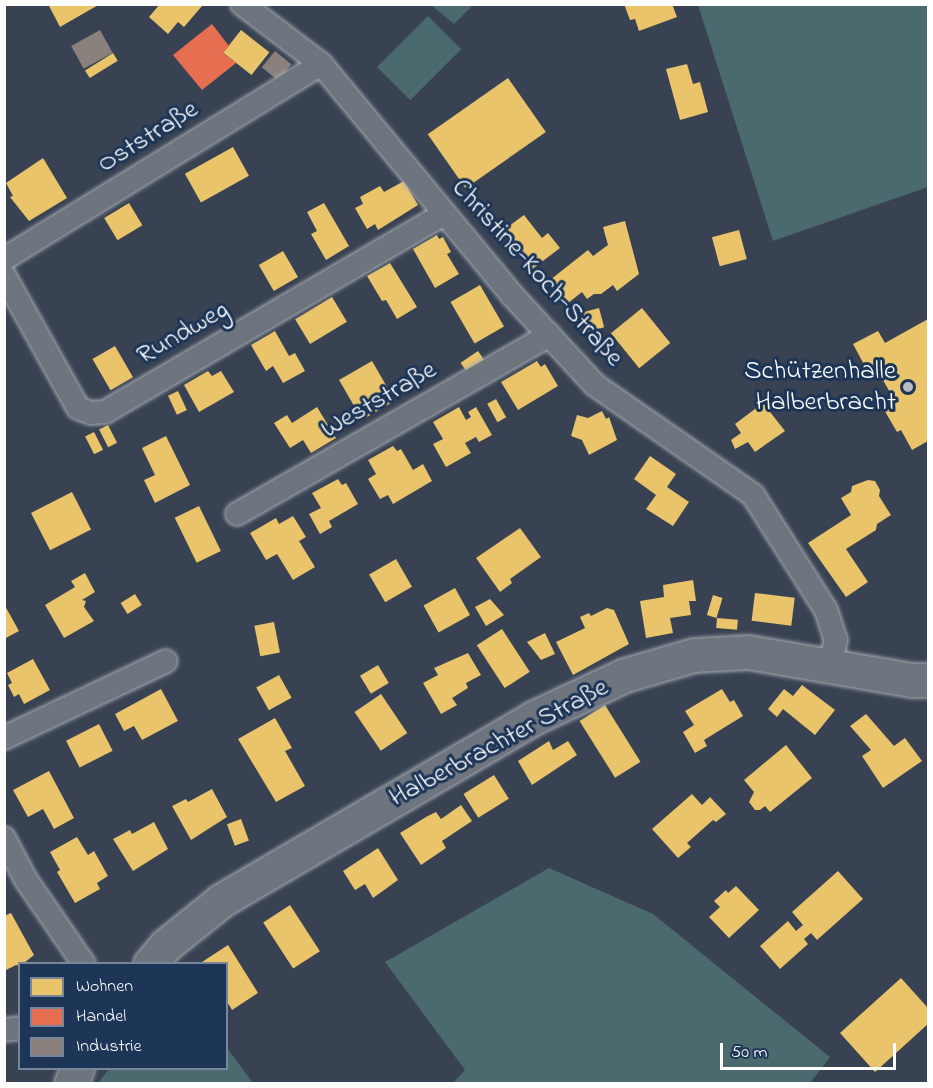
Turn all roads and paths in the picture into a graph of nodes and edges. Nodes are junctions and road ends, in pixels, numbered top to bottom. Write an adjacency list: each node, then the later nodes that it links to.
1 (242, 4): 2 (street, Christine-Koch-Straße)
2 (321, 64): 3 (street, Christine-Koch-Straße); 4 (street, Oststraße)
3 (444, 213): 5 (street, Rundweg); 6 (street, Christine-Koch-Straße)
4 (4, 259)
5 (4, 275)
6 (549, 335): 7 (street, Weststraße); 9 (street, Christine-Koch-Straße)
7 (237, 514)
8 (166, 661): 11 (street)
9 (830, 664): 10 (main road, Halberbrachter Straße); 14 (main road, Halberbrachter Straße)
10 (928, 680)
11 (4, 738)
12 (4, 838): 13 (street)
13 (83, 962)
14 (151, 962)

